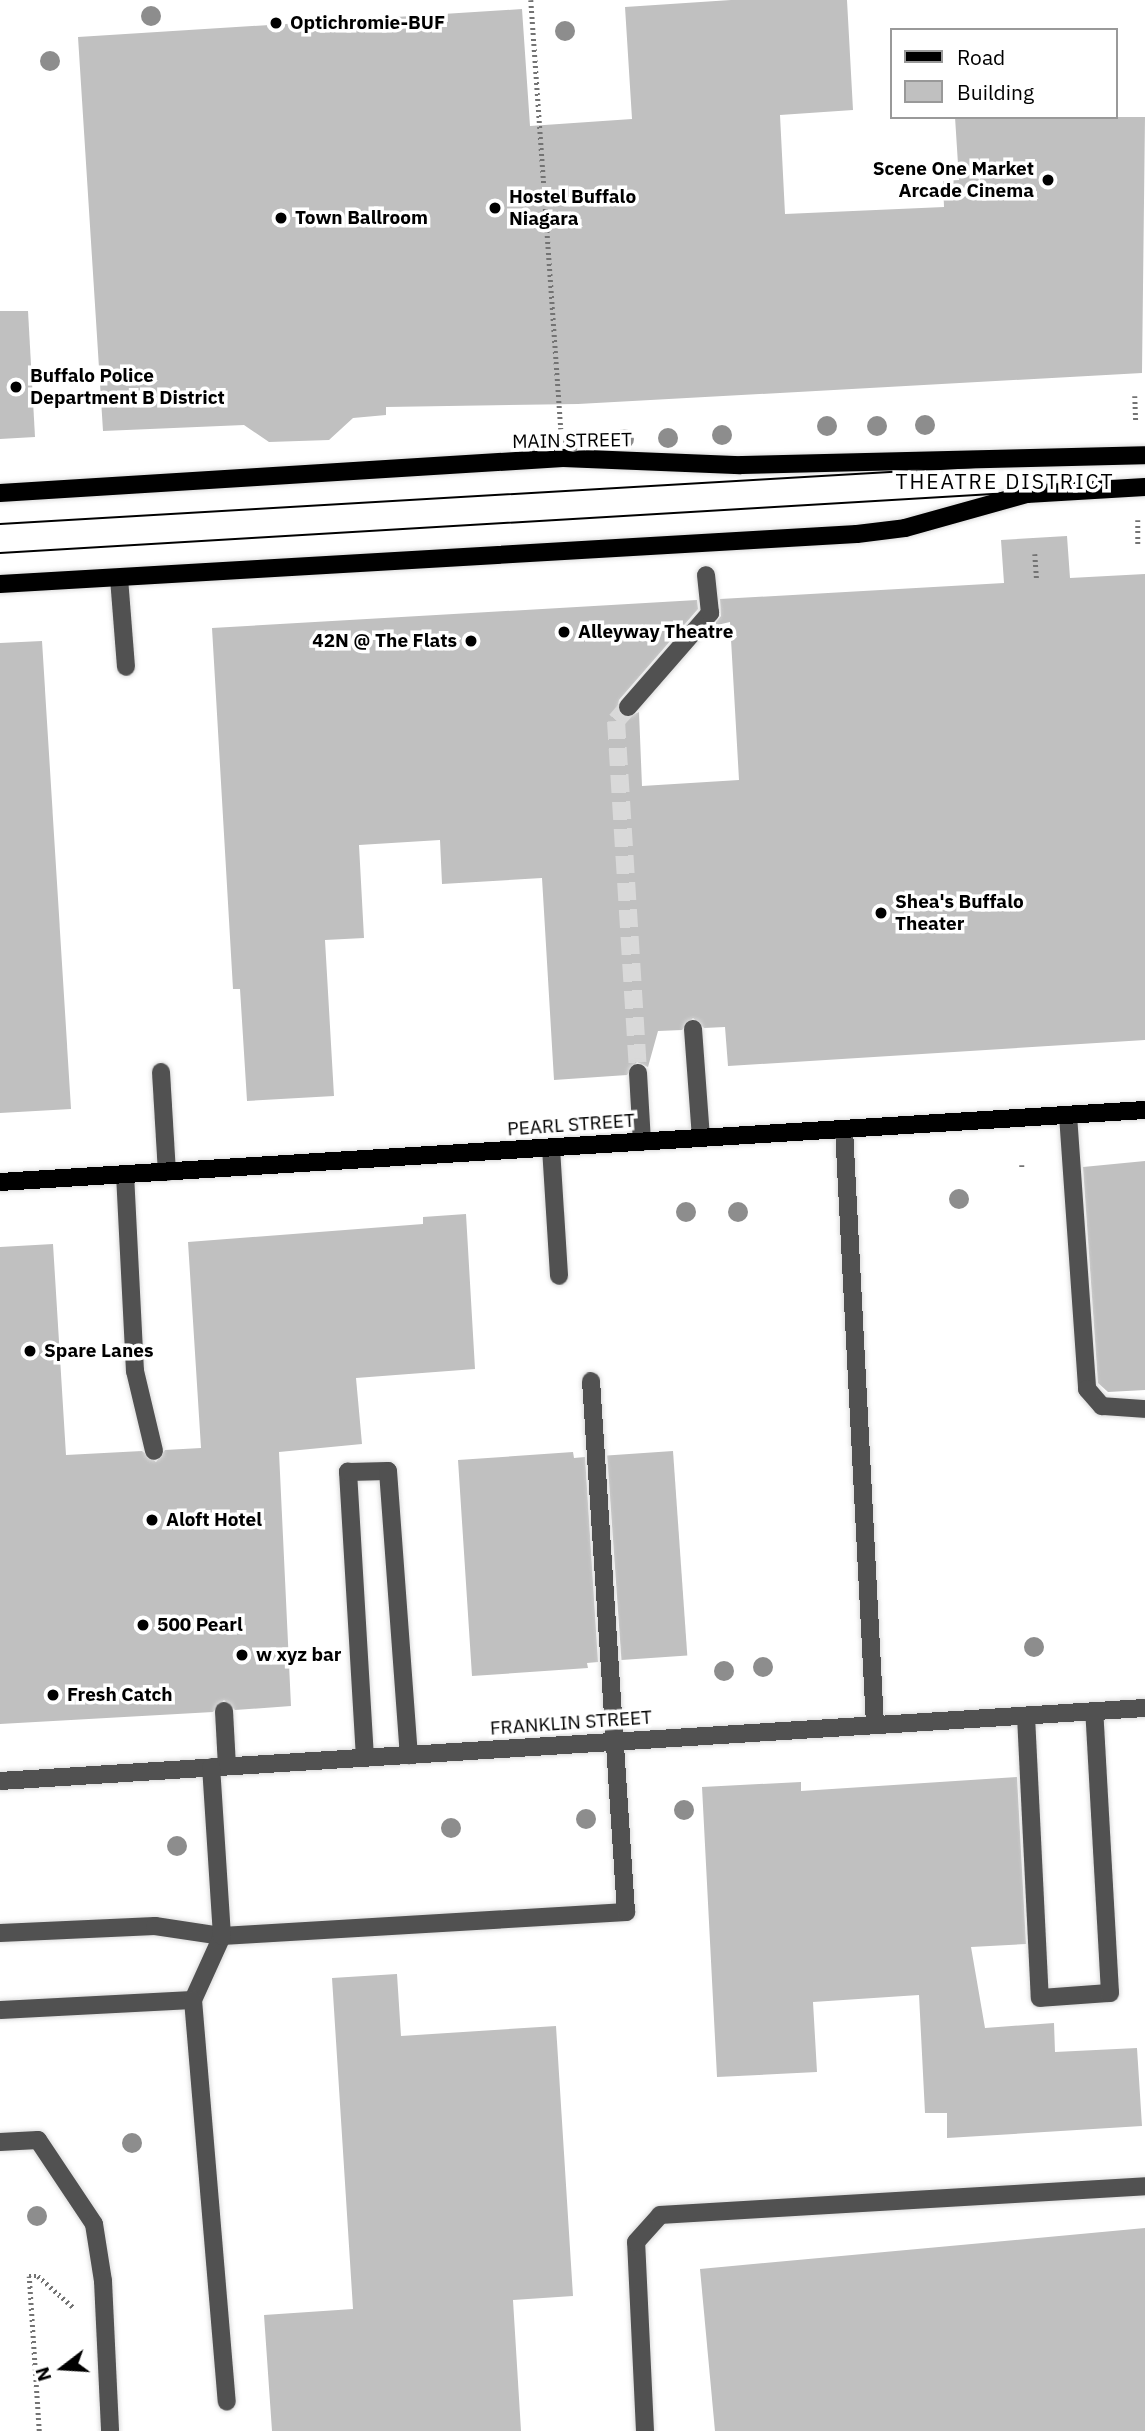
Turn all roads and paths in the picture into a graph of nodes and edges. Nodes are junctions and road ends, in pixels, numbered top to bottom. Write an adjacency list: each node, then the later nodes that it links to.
1 (531, 0): 4 (path)
2 (1135, 396): 3 (path)
3 (1136, 435)
4 (561, 436)
5 (1145, 455): 7 (main road, MAIN STREET)
6 (1145, 487): 12 (main road)
7 (0, 493)
8 (1138, 506): 9 (path)
9 (1138, 547)
10 (1035, 554): 13 (path)
11 (706, 575): 16 (street)
12 (119, 578): 14 (main road); 15 (street)
13 (1037, 581)
14 (0, 584)
15 (127, 667)
16 (628, 707)
17 (693, 1029): 23 (street)
18 (161, 1072): 26 (street)
19 (638, 1073): 24 (street)
20 (1145, 1110): 21 (main road, PEARL STREET)
21 (1068, 1115): 22 (main road, PEARL STREET); 31 (street)
22 (844, 1129): 23 (main road, PEARL STREET); 37 (street)
23 (701, 1138): 24 (main road, PEARL STREET)
24 (642, 1142): 25 (main road, PEARL STREET)
25 (551, 1148): 26 (main road, PEARL STREET); 29 (street)
26 (167, 1172): 27 (main road, PEARL STREET)
27 (125, 1174): 28 (main road, PEARL STREET); 32 (street)
28 (0, 1182)
29 (559, 1276)
30 (591, 1381): 38 (street)
31 (1145, 1409)
32 (154, 1451)
33 (1145, 1708): 35 (street, FRANKLIN STREET)
34 (224, 1711): 41 (street)
35 (1094, 1711): 36 (street, FRANKLIN STREET); 36 (street)
36 (1026, 1716): 37 (street, FRANKLIN STREET)
37 (874, 1725): 38 (street, FRANKLIN STREET)
38 (614, 1742): 39 (street, FRANKLIN STREET); 44 (street)
39 (409, 1755): 40 (street, FRANKLIN STREET); 40 (street)
40 (365, 1758): 41 (street, FRANKLIN STREET)
41 (219, 1767): 42 (street, FRANKLIN STREET); 44 (street)
42 (0, 1781)
43 (0, 1933): 44 (street)
44 (222, 1936): 45 (street)
45 (193, 2000): 46 (street); 50 (street)
46 (0, 2010)
47 (0, 2142): 52 (street)
48 (1145, 2186): 53 (street)
49 (79, 2312): 51 (path)
50 (227, 2402)
51 (40, 2431)
52 (110, 2431)
53 (645, 2431)

